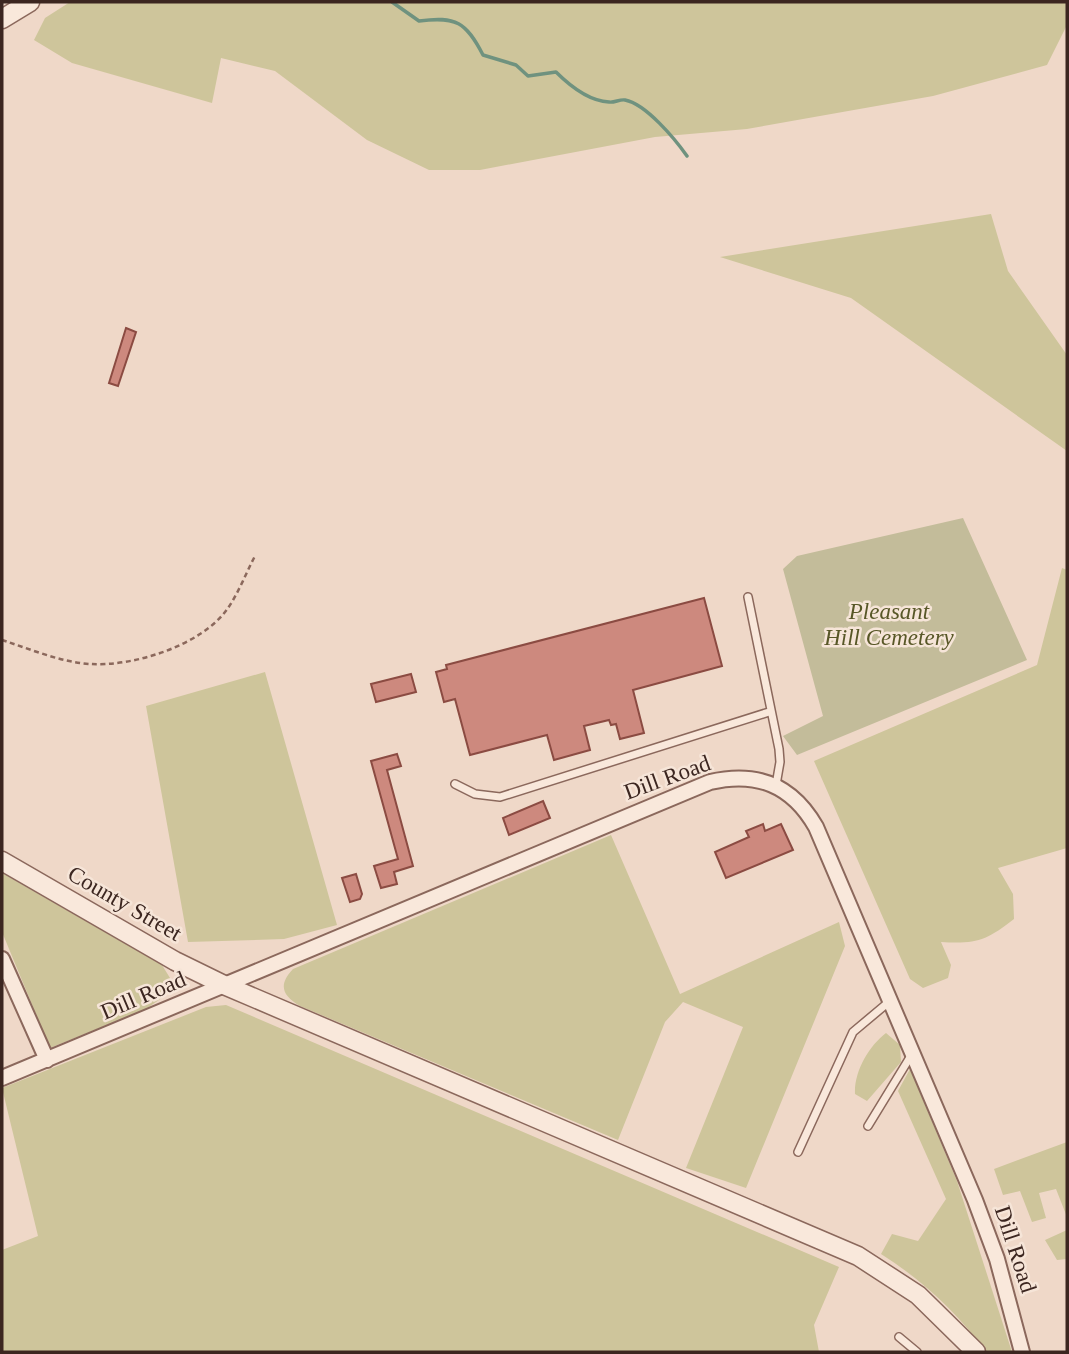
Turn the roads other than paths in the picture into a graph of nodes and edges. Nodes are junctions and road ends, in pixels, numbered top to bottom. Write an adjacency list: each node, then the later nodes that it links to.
1 (30, 2): 2 (street)
2 (2, 19)
3 (748, 597): 4 (lane)
4 (769, 712): 5 (lane); 6 (lane)
5 (455, 783)
6 (776, 785): 9 (street, Dill Road); 10 (street, Dill Road)
7 (2, 861): 9 (street, County Street)
8 (2, 959): 12 (street)
9 (224, 985): 12 (street, Dill Road); 18 (street, County Street)
10 (891, 1001): 11 (street, Dill Road); 15 (lane)
11 (913, 1053): 14 (lane); 19 (street, Dill Road)
12 (47, 1060): 13 (street, Dill Road)
13 (2, 1079)
14 (868, 1126)
15 (798, 1152)
16 (899, 1337): 17 (lane)
17 (916, 1352)
18 (976, 1352)
19 (1022, 1352)

